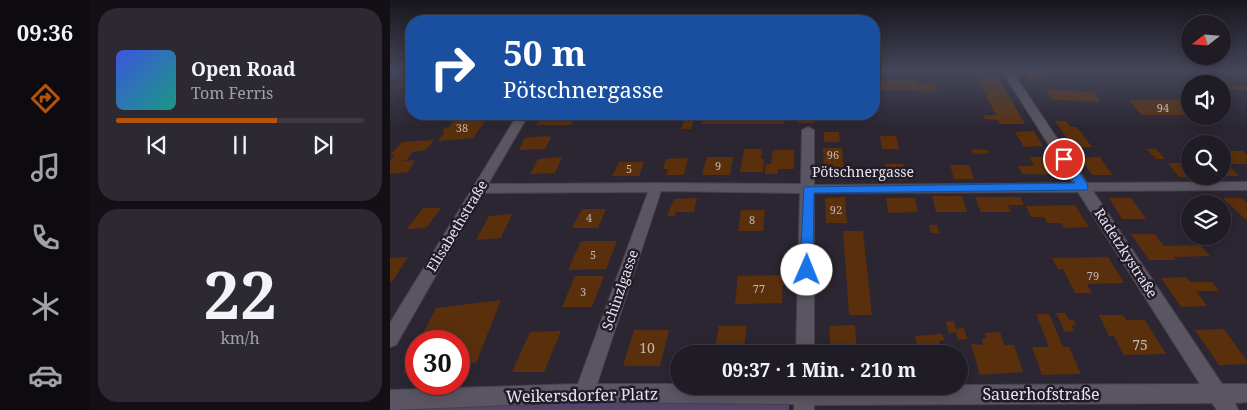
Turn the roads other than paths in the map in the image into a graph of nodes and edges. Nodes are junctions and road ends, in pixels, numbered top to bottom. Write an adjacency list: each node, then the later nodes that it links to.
1 (1020, 90): 6 (street, Radetzkystraße)
2 (519, 120): 7 (street, Elisabethstraße)
3 (808, 130): 8 (street)
4 (1247, 186): 6 (street, Pötschnergasse)
5 (656, 187): 7 (street, Pötschnergasse); 8 (street, Pötschnergasse); 11 (street, Schinzlgasse)
6 (1083, 187): 8 (street, Pötschnergasse); 15 (street, Radetzkystraße)
7 (479, 189): 9 (street, Elisabethstraße)
8 (808, 189): 10 (street)
9 (390, 339)
10 (805, 345)
11 (584, 393): 13 (street, Weikersdorfer Platz); 14 (street, Weikersdorfer Platz)
12 (1247, 393): 15 (street, Sauerhofstraße)
13 (804, 397): 15 (street, Sauerhofstraße)
14 (390, 400)
15 (1223, 402)

